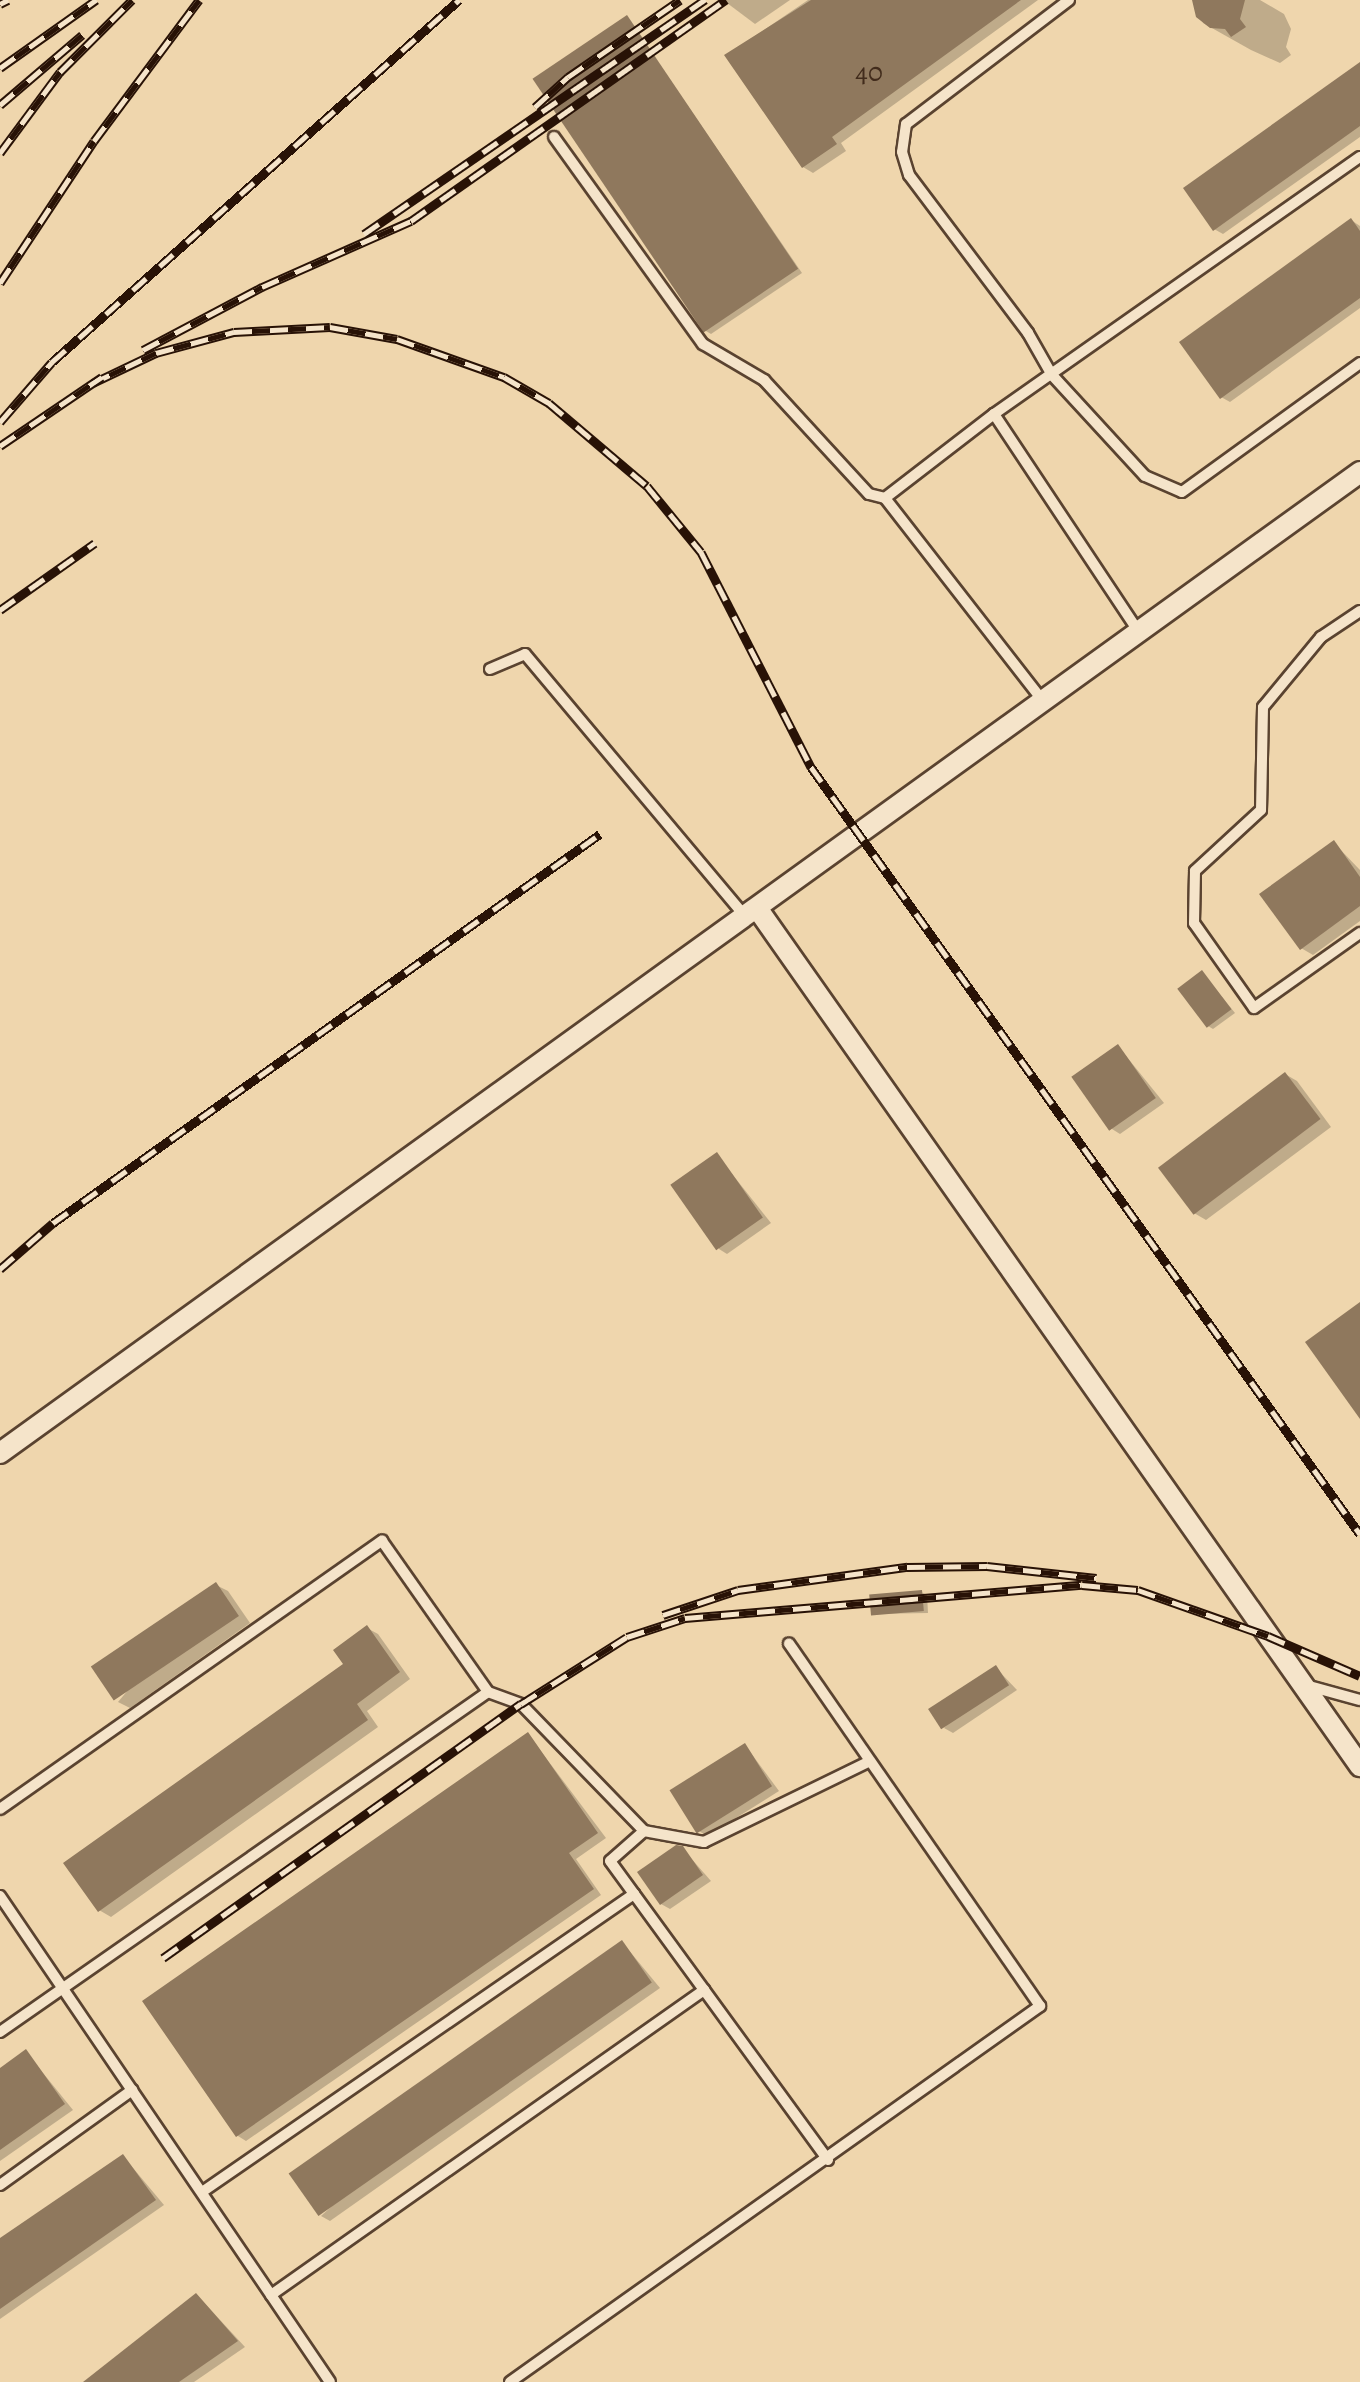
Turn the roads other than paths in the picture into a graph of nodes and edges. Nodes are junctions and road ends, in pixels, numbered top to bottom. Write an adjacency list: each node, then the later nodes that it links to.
1 (1069, 0): 5 (lane)
2 (554, 137): 8 (lane)
3 (1360, 157): 5 (lane)
4 (1360, 363): 5 (lane)
5 (1052, 375): 6 (lane)
6 (994, 414): 8 (lane); 10 (lane)
7 (1360, 472): 10 (street)
8 (885, 498): 12 (lane)
9 (1360, 611): 14 (lane)
10 (1139, 632): 12 (street)
11 (490, 669): 13 (lane)
12 (1043, 701): 13 (street)
13 (751, 912): 15 (street); 17 (street)
14 (1360, 933)
15 (0, 1453)
16 (789, 1644): 20 (lane)
17 (1303, 1684): 19 (lane); 21 (street)
18 (488, 1692): 22 (lane); 23 (lane); 26 (lane)
19 (1360, 1700)
20 (868, 1762): 23 (lane); 30 (lane)
21 (1360, 1766)
22 (0, 1809)
23 (644, 1831): 24 (lane)
24 (634, 1894): 27 (lane); 32 (lane)
25 (0, 1896): 26 (lane)
26 (63, 1989): 28 (lane); 29 (lane)
27 (704, 1990): 30 (lane); 33 (lane)
28 (0, 2032)
29 (132, 2090): 31 (lane); 32 (lane)
30 (828, 2160): 35 (lane)
31 (0, 2185)
32 (202, 2192): 33 (lane)
33 (271, 2295): 34 (lane)
34 (330, 2382)
35 (510, 2382)

